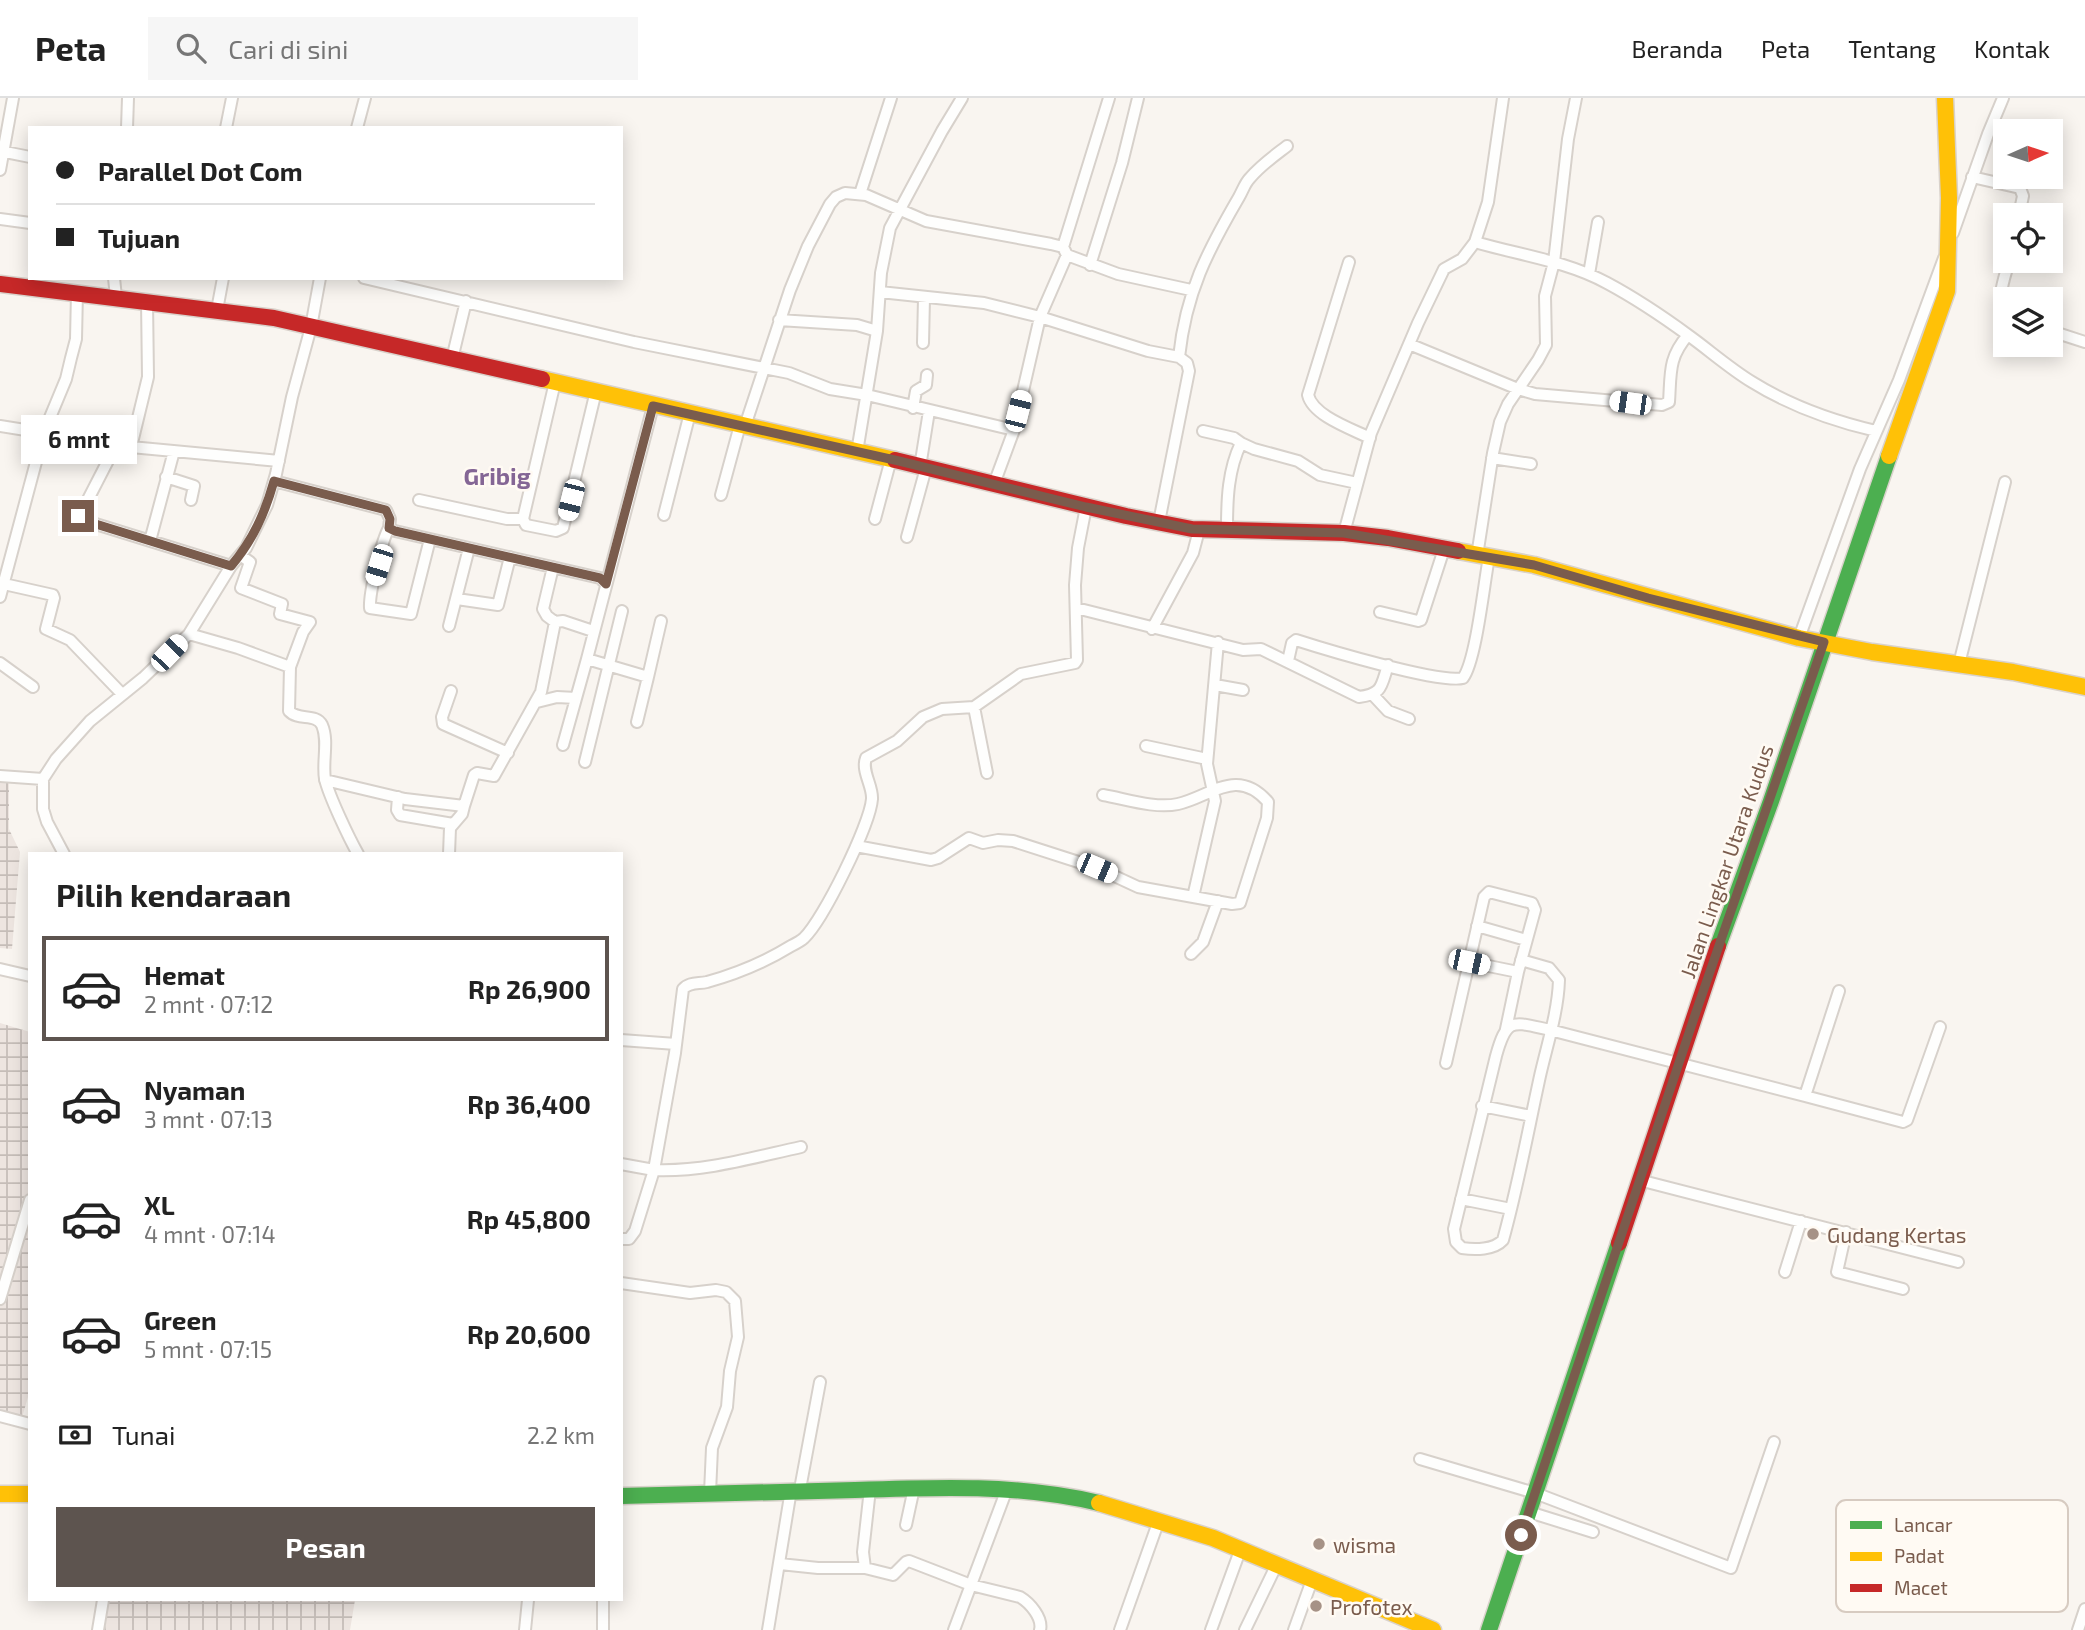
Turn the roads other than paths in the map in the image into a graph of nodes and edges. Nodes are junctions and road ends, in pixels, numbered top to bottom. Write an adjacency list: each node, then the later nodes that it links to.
1 (13, 98): 17 (street)
2 (128, 98): 13 (street)
3 (232, 98): 14 (street)
4 (365, 98): 15 (street)
5 (891, 98): 21 (street)
6 (962, 98): 23 (street)
7 (1109, 98): 29 (street)
8 (1138, 98): 32 (street)
9 (1503, 98): 27 (street)
10 (1576, 98): 31 (street)
11 (1945, 98): 28 (main road, Jalan Lingkar Utara Kudus)
12 (2003, 98): 20 (street)
13 (127, 126)
14 (226, 126)
15 (358, 126)
16 (1287, 146): 39 (street)
17 (2, 151): 18 (street); 19 (street)
18 (28, 157)
19 (0, 170)
20 (1972, 177): 22 (street); 28 (street)
21 (860, 194): 23 (street); 48 (street)
22 (2022, 203)
23 (901, 208): 29 (street); 41 (street)
24 (0, 219): 26 (street)
25 (1598, 222): 33 (street)
26 (28, 223)
27 (1475, 242): 31 (street); 55 (street)
28 (1948, 247): 72 (street); 128 (main road, Jalan Lingkar Utara Kudus)
29 (1065, 251): 32 (street); 47 (street)
30 (1349, 262): 74 (street)
31 (1553, 262): 33 (street); 61 (street)
32 (1090, 265): 39 (street)
33 (1589, 274): 51 (street)
34 (114, 280): 42 (street)
35 (223, 280): 46 (street)
36 (320, 280): 49 (street)
37 (372, 280): 45 (street)
38 (0, 284): 40 (main road)
39 (1191, 290): 56 (street)
40 (77, 292): 42 (main road); 73 (street)
41 (880, 292): 43 (street); 50 (street)
42 (116, 297): 44 (main road)
43 (924, 298): 47 (street); 54 (street)
44 (147, 301): 46 (main road); 77 (street)
45 (466, 302): 57 (street); 58 (street)
46 (217, 310): 49 (main road)
47 (1040, 317): 56 (street); 70 (street)
48 (779, 320): 50 (street); 58 (street)
49 (312, 327): 57 (main road); 82 (street)
50 (877, 331): 63 (street)
51 (1688, 335): 61 (street); 72 (street)
52 (2063, 335): 53 (street)
53 (2085, 342)
54 (923, 343)
55 (1409, 344): 61 (street); 74 (street)
56 (1179, 357): 97 (street)
57 (452, 359): 60 (main road)
58 (763, 367): 63 (street); 68 (street)
59 (927, 375): 65 (street)
60 (555, 382): 62 (main road); 95 (street)
61 (1518, 389): 80 (street)
62 (596, 391): 64 (main road); 95 (street)
63 (867, 395): 65 (street); 79 (street)
64 (653, 406): 67 (main road); 114 (street)
65 (913, 408): 66 (street)
66 (929, 411): 70 (street); 84 (street)
67 (690, 413): 68 (main road); 94 (street)
68 (743, 425): 79 (main road); 90 (street)
69 (0, 426): 73 (street)
70 (1014, 430): 89 (street)
71 (1203, 431): 75 (street)
72 (1875, 431): 126 (street)
73 (44, 432): 76 (street); 110 (street)
74 (1370, 438): 88 (street)
75 (1241, 443): 88 (street); 99 (street)
76 (116, 445): 77 (street); 104 (street)
77 (131, 447): 78 (street)
78 (174, 451): 82 (street); 85 (street)
79 (858, 452): 81 (main road)
80 (1492, 458): 83 (street); 108 (street)
81 (891, 459): 84 (main road); 96 (street)
82 (279, 461): 86 (street)
83 (1531, 464)
84 (923, 468): 89 (main road); 102 (street)
85 (166, 477): 91 (street); 104 (street)
86 (274, 481): 98 (street); 107 (street)
87 (2005, 482): 132 (street)
88 (1357, 483): 101 (street)
89 (994, 484): 93 (main road)
90 (721, 495)
91 (191, 500)
92 (419, 500): 95 (street)
93 (1086, 507): 97 (main road); 117 (street)
94 (664, 515)
95 (523, 519)
96 (875, 519)
97 (1159, 522): 100 (main road)
98 (389, 528): 103 (street); 103 (street)
99 (1227, 528): 100 (main road); 101 (main road)
100 (1199, 530): 123 (street)
101 (1344, 533): 106 (main road)
102 (907, 537)
103 (430, 539): 105 (street)
104 (150, 541): 111 (street)
105 (470, 548): 109 (street); 116 (street)
106 (1444, 549): 108 (main road); 119 (street)
107 (240, 555): 111 (street); 135 (street)
108 (1483, 556): 126 (main road); 134 (street)
109 (510, 557): 112 (street); 116 (street)
110 (5, 558): 113 (street)
111 (231, 566): 125 (street)
112 (553, 567): 114 (street); 121 (street)
113 (4, 584): 115 (street); 143 (street)
114 (606, 584): 124 (street)
115 (0, 597)
116 (457, 599): 122 (street)
117 (1076, 608): 123 (street); 146 (street)
118 (622, 611): 133 (street)
119 (1380, 612)
120 (661, 621): 136 (street)
121 (555, 622): 124 (street); 145 (street)
122 (449, 626)
123 (1152, 629): 127 (street)
124 (593, 631): 129 (street)
125 (189, 634): 135 (street); 143 (street)
126 (1799, 638): 128 (main road)
127 (1218, 642): 130 (street); 137 (street)
128 (1824, 642): 132 (main road); 184 (main road, Jalan Lingkar Utara Kudus)
129 (587, 659): 133 (street); 144 (street)
130 (1288, 661): 134 (street); 141 (street)
131 (0, 663): 138 (street)
132 (1959, 664): 139 (main road)
133 (609, 665): 136 (street); 153 (street)
134 (1388, 665): 141 (street)
135 (290, 667): 157 (street)
136 (648, 677): 148 (street)
137 (1215, 685): 140 (street); 152 (street)
138 (33, 687)
139 (2085, 687)
140 (1243, 690)
141 (1378, 690): 147 (street)
142 (451, 691): 151 (street)
143 (122, 694): 156 (street)
144 (576, 698): 145 (street); 149 (street)
145 (537, 702): 151 (street)
146 (974, 706): 154 (street); 163 (street)
147 (1409, 719)
148 (637, 722)
149 (563, 745)
150 (1146, 746): 152 (street)
151 (508, 753): 161 (street)
152 (1207, 759): 158 (street)
153 (585, 762)
154 (987, 773)
155 (0, 776): 156 (street)
156 (43, 779): 164 (street)
157 (325, 780): 160 (street); 165 (street)
158 (1213, 789): 159 (street); 167 (street); 168 (street)
159 (1103, 795)
160 (398, 797): 161 (street); 162 (street)
161 (464, 806): 162 (street)
162 (453, 824): 166 (street)
163 (856, 846): 167 (street); 182 (street)
164 (63, 852)
165 (357, 852)
166 (449, 852)
167 (1193, 897): 168 (street)
168 (1218, 901): 171 (street)
169 (1477, 926): 170 (street); 170 (street); 173 (street)
170 (1525, 940): 172 (street)
171 (1191, 954)
172 (1521, 960): 175 (street); 180 (street)
173 (1469, 962): 175 (street); 183 (street)
174 (0, 969): 176 (street)
175 (1518, 972): 179 (street)
176 (28, 976)
177 (1839, 991): 185 (street)
178 (1940, 1027): 185 (street)
179 (1506, 1029): 180 (street); 186 (street)
180 (1550, 1030): 184 (street); 187 (street)
181 (623, 1040): 182 (street)
182 (676, 1044): 190 (street)
183 (1447, 1063)
184 (1679, 1063): 185 (street); 191 (main road, Jalan Lingkar Utara Kudus)
185 (1805, 1096)
186 (1482, 1106): 187 (street); 192 (street)
187 (1531, 1116): 194 (street)
188 (801, 1147): 190 (street)
189 (623, 1164): 190 (street)
190 (654, 1170): 197 (street)
191 (1639, 1180): 195 (street); 213 (main road, Jalan Lingkar Utara Kudus)
192 (1461, 1199): 194 (street); 194 (street)
193 (28, 1206): 202 (street)
194 (1511, 1209)
195 (1801, 1221): 196 (street); 199 (street)
196 (1846, 1233): 198 (street); 201 (street)
197 (623, 1240)
198 (1958, 1262)
199 (1785, 1272)
200 (623, 1283): 212 (street)
201 (1903, 1289)
202 (0, 1299)
203 (820, 1382): 211 (street)
204 (0, 1416): 205 (street)
205 (28, 1423)
206 (1774, 1442): 213 (street)
207 (1420, 1459): 213 (street)
208 (914, 1488): 209 (main road); 210 (main road); 219 (street)
209 (870, 1489): 211 (main road); 224 (street)
210 (1007, 1489): 218 (main road); 226 (street)
211 (796, 1490): 212 (main road); 222 (street)
212 (710, 1493): 216 (main road)
213 (1535, 1493): 217 (main road, Jalan Lingkar Utara Kudus)
214 (0, 1494): 215 (main road)
215 (28, 1494)
216 (623, 1496)
217 (1529, 1511): 220 (street); 242 (main road, Jalan Lingkar Utara Kudus)
218 (1159, 1520): 221 (main road); 237 (street)
219 (906, 1525)
220 (1593, 1532)
221 (1241, 1548): 223 (main road); 238 (street)
222 (780, 1564): 224 (street); 234 (street)
223 (1277, 1564): 225 (main road); 239 (street)
224 (865, 1568): 226 (street)
225 (1312, 1580): 240 (street); 241 (main road)
226 (971, 1585): 235 (street); 236 (street)
227 (103, 1601): 231 (street)
228 (528, 1601): 232 (street)
229 (603, 1601): 233 (street)
230 (2085, 1609): 243 (street)
231 (98, 1630)
232 (525, 1630)
233 (603, 1630)
234 (768, 1630)
235 (954, 1630)
236 (1040, 1630)
237 (1120, 1630)
238 (1211, 1630)
239 (1244, 1630)
240 (1294, 1630)
241 (1433, 1630)
242 (1489, 1630)
243 (2078, 1630)

